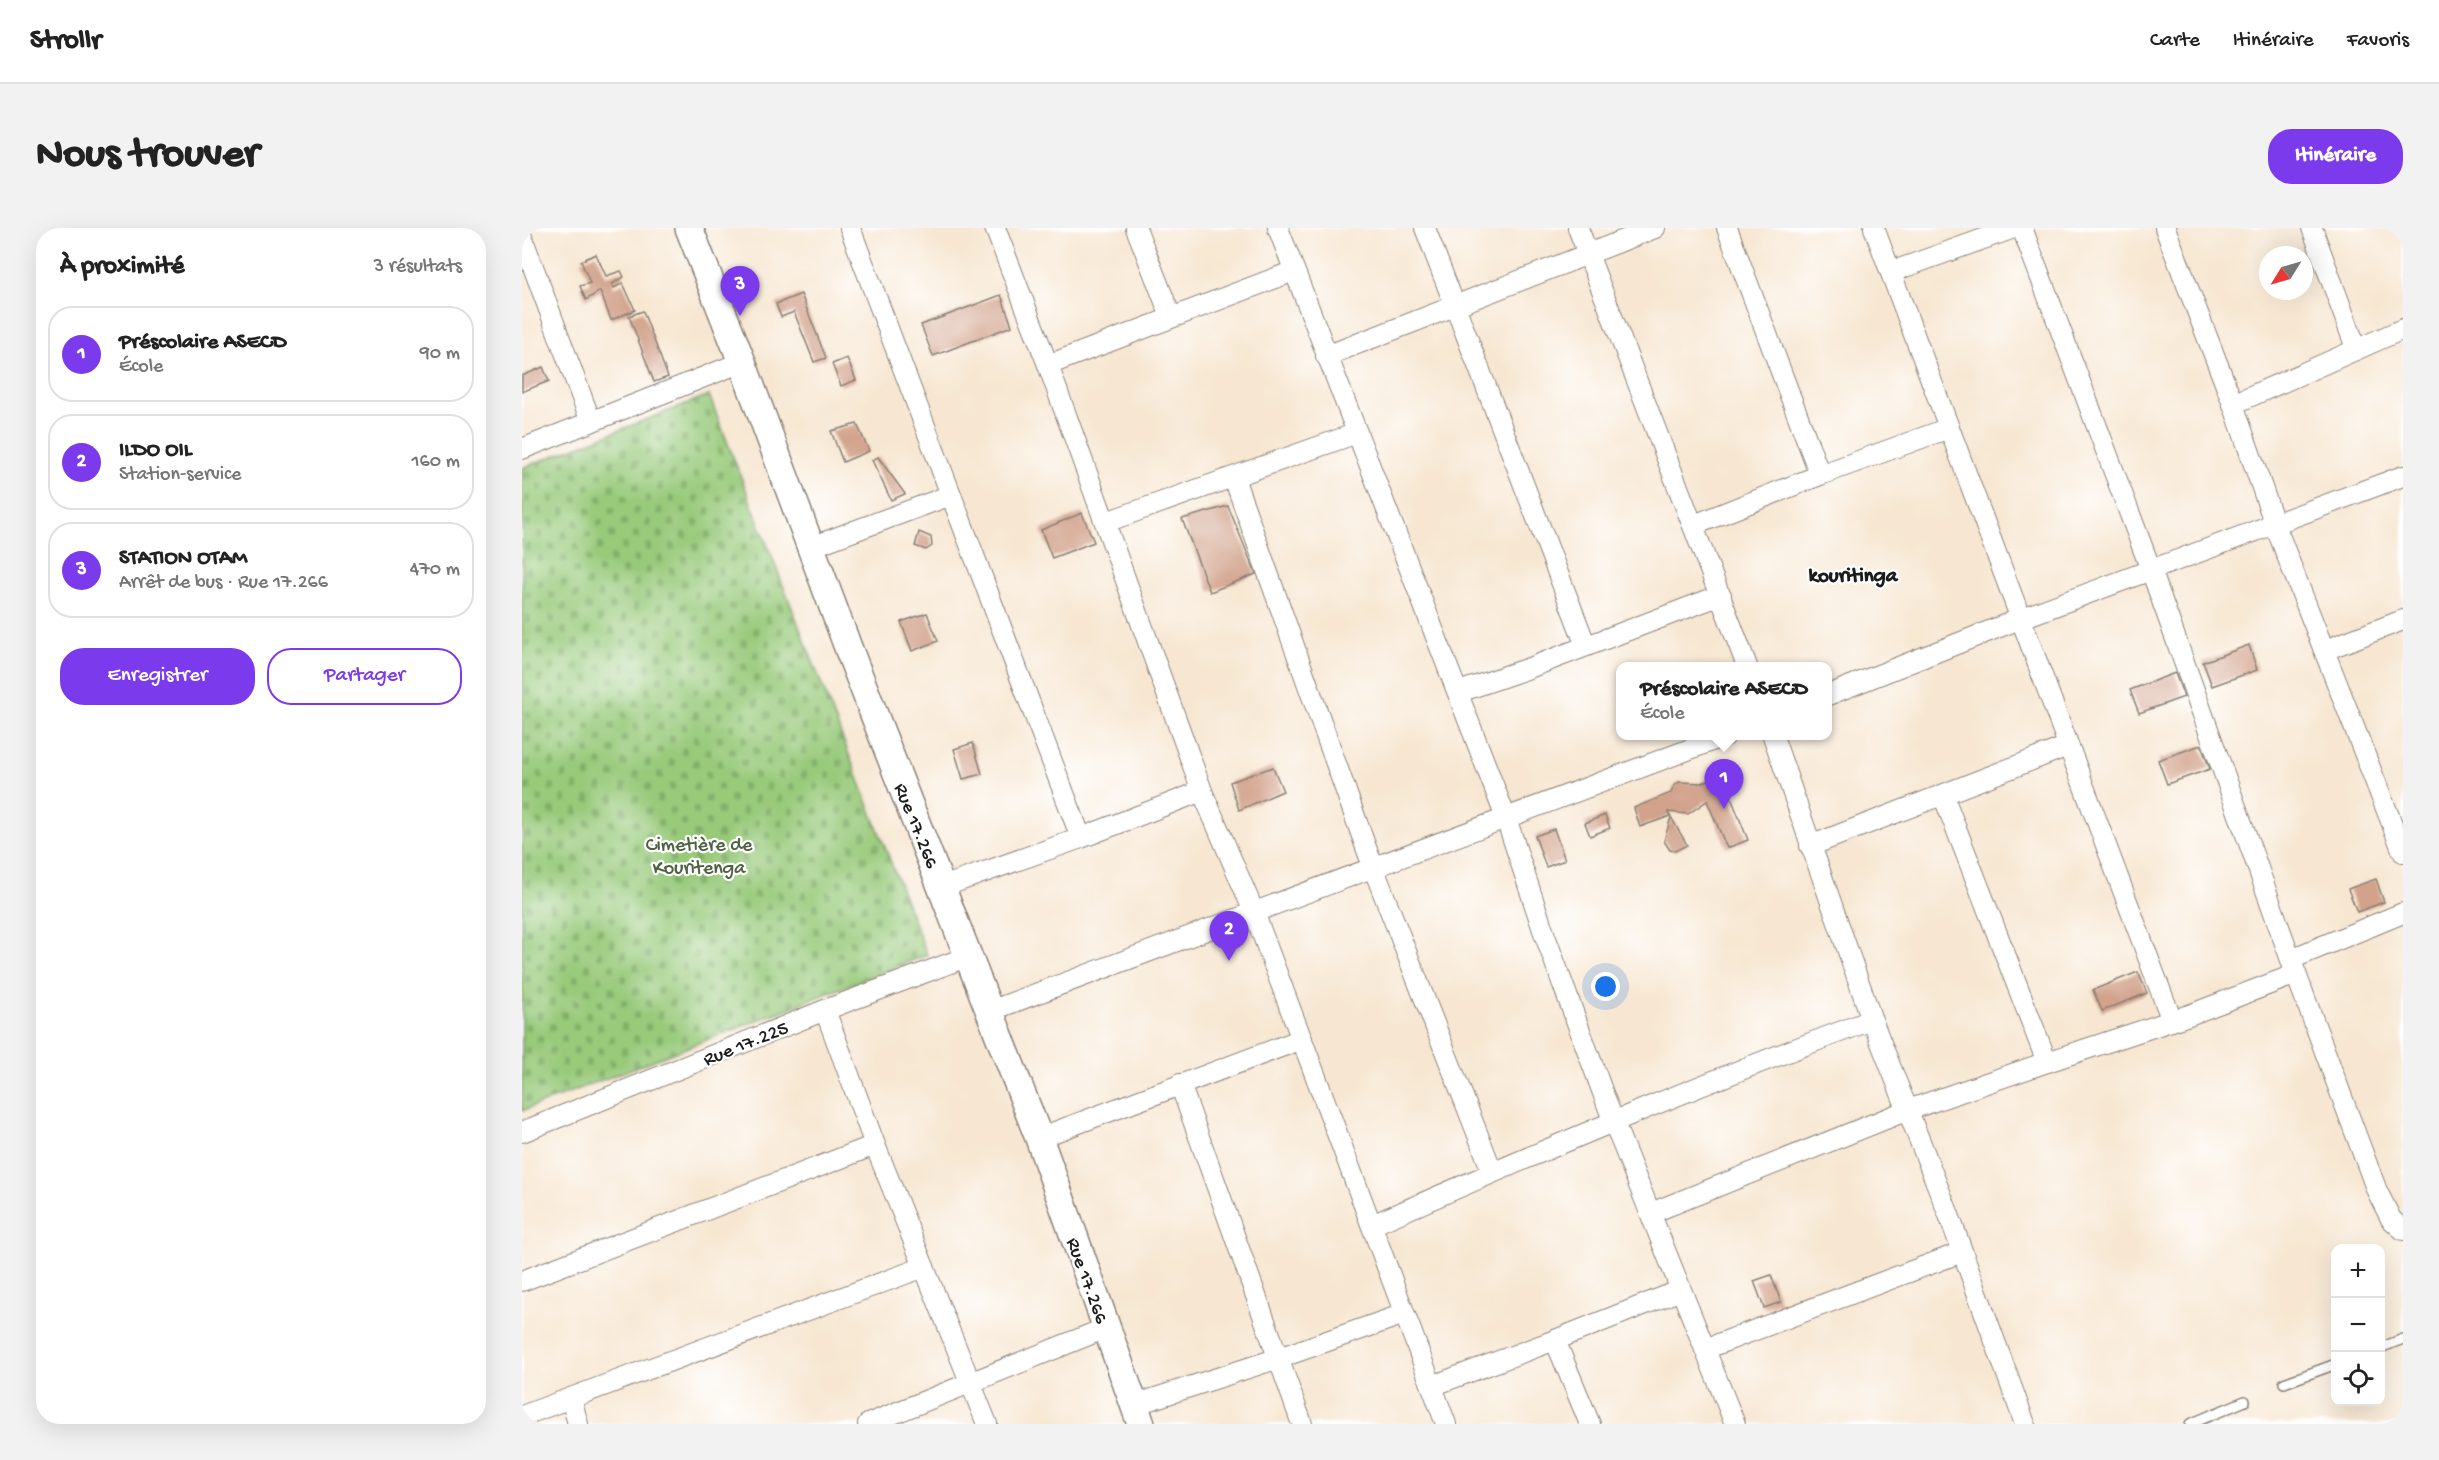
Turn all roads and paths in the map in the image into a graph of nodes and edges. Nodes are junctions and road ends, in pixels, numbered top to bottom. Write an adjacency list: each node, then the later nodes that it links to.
1 (688, 228): 24 (main road, Rue 17.266)
2 (850, 228): 34 (street)
3 (995, 228): 25 (street)
4 (1136, 228): 20 (street)
5 (1278, 228): 17 (street)
6 (1425, 228): 19 (street)
7 (1578, 228): 16 (street)
8 (1654, 228): 16 (street)
9 (1727, 228): 31 (street)
10 (1874, 228): 18 (street)
11 (2014, 228): 18 (street)
12 (2022, 228): 39 (street)
13 (2164, 228): 26 (street)
14 (2312, 228): 22 (street)
15 (522, 237): 27 (street)
16 (1587, 254): 19 (street); 36 (street)
17 (1294, 271): 20 (street); 23 (street)
18 (1891, 272): 28 (street)
19 (1455, 305): 23 (street); 43 (street)
20 (1171, 317): 25 (street)
21 (2403, 329): 22 (street)
22 (2356, 348): 26 (street)
23 (1326, 356): 29 (street)
24 (742, 362): 27 (street); 38 (main road, Rue 17.266)
25 (1048, 364): 35 (street)
26 (2233, 404): 37 (street)
27 (591, 422): 30 (street)
28 (1949, 428): 31 (street); 41 (street)
29 (1357, 433): 33 (street); 46 (street)
30 (522, 449)
31 (1820, 475): 36 (street)
32 (2403, 476): 37 (street)
33 (1234, 478): 35 (street); 57 (street)
34 (951, 495): 38 (street); 54 (street)
35 (1106, 522): 51 (street)
36 (1694, 525): 40 (street)
37 (2275, 525): 39 (street); 44 (street)
38 (811, 547): 58 (main road, Rue 17.266)
39 (2151, 570): 41 (street); 62 (street)
40 (1721, 595): 43 (street); 45 (street)
41 (2022, 618): 47 (street); 50 (street)
42 (2403, 620): 44 (street)
43 (1586, 646): 46 (street)
44 (2325, 650): 56 (street)
45 (1746, 662)
46 (1458, 692): 53 (street)
47 (1832, 693)
48 (1712, 740): 53 (street)
49 (1775, 740): 55 (street)
50 (2068, 746): 52 (street); 66 (street)
51 (1202, 791): 54 (street); 59 (street)
52 (1943, 795): 55 (street); 68 (street)
53 (1506, 818): 57 (street); 71 (street)
54 (1081, 838): 58 (street)
55 (1810, 846): 65 (street)
56 (2403, 852)
57 (1373, 867): 59 (street); 75 (street)
58 (942, 887): 61 (main road, Rue 17.266)
59 (1254, 912): 64 (street); 67 (street)
60 (2403, 913): 62 (street)
61 (969, 956): 63 (street, Rue 17.225); 64 (main road, Rue 17.266)
62 (2294, 966): 66 (street); 78 (street)
63 (825, 1010): 72 (street, Rue 17.225); 74 (street)
64 (990, 1011): 73 (main road, Rue 17.266)
65 (1872, 1020): 70 (street); 71 (street)
66 (2172, 1021): 68 (street)
67 (1302, 1040): 69 (street); 77 (street)
68 (2048, 1062): 70 (street)
69 (1179, 1084): 73 (street); 89 (street)
70 (1908, 1110): 76 (street); 79 (street)
71 (1614, 1123): 75 (street); 76 (street)
72 (522, 1132)
73 (1039, 1138): 84 (main road, Rue 17.266)
74 (875, 1145): 80 (street); 81 (street)
75 (1492, 1171): 77 (street)
76 (1651, 1213): 82 (street)
77 (1371, 1225): 83 (street)
78 (2403, 1230)
79 (1962, 1252): 88 (street); 105 (street)
80 (924, 1267): 91 (street); 94 (street)
81 (522, 1281)
82 (1682, 1290): 85 (street); 88 (street)
83 (1404, 1314): 89 (street); 93 (street)
84 (1106, 1328): 91 (street); 96 (main road, Rue 17.266)
85 (1555, 1340): 93 (street); 103 (street)
86 (2403, 1340): 87 (lane)
87 (2385, 1346)
88 (1705, 1349): 104 (street)
89 (1279, 1358): 96 (street); 101 (street)
90 (2331, 1366): 92 (lane)
91 (972, 1382): 99 (street); 100 (street)
92 (2284, 1383)
93 (1432, 1386): 102 (street)
94 (571, 1398): 97 (street); 98 (street)
95 (2245, 1401): 106 (lane)
96 (1137, 1414)
97 (522, 1416)
98 (578, 1424)
99 (868, 1424)
100 (987, 1424)
101 (1302, 1424)
102 (1446, 1424)
103 (1590, 1424)
104 (1735, 1424)
105 (2025, 1424)
106 (2190, 1424)

